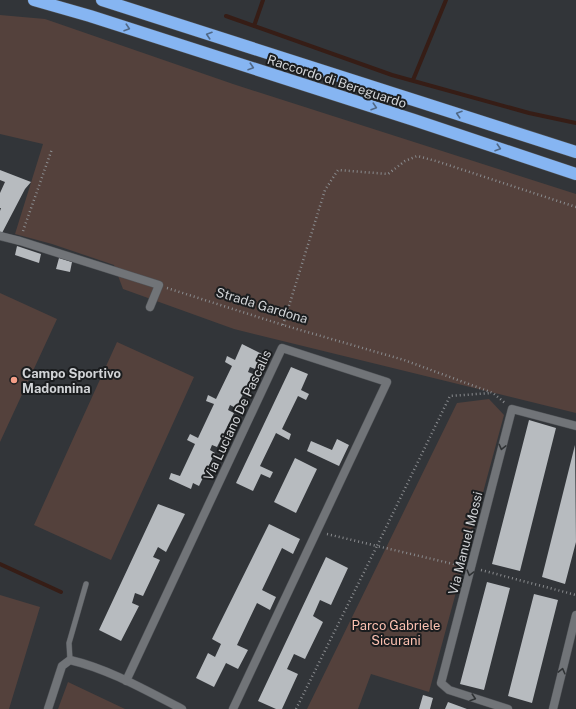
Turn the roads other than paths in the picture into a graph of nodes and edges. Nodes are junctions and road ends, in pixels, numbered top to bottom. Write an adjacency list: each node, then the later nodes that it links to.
1 (34, 0): 6 (highway, Raccordo di Bereguardo, one-way to 6)
2 (102, 0): 3 (highway, Raccordo di Bereguardo, one-way to 2)
3 (535, 138): 4 (highway); 5 (highway, Raccordo di Bereguardo)
4 (576, 148)
5 (576, 152)
6 (576, 174)
7 (0, 236): 8 (street)
8 (150, 307)
9 (576, 426): 17 (street, Via Manuel Mossi, one-way to 17)
10 (86, 584): 12 (lane)
11 (576, 615): 18 (street, one-way to 11)
12 (70, 660): 13 (street); 14 (street)
13 (126, 681): 15 (street); 16 (street, Via Luciano De Pascalis)
14 (48, 709)
15 (182, 709)
16 (233, 709)
17 (508, 709)
18 (553, 709)

